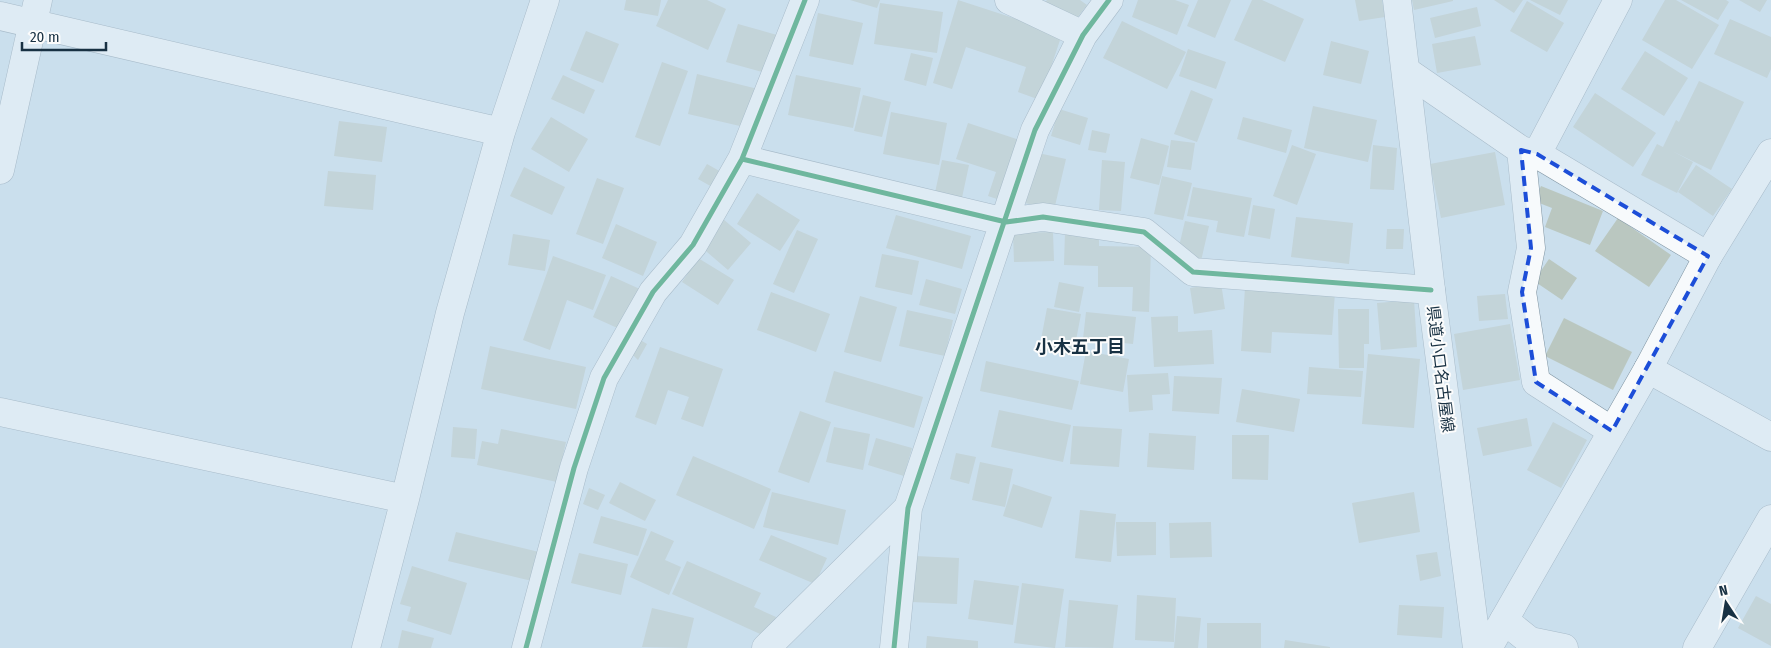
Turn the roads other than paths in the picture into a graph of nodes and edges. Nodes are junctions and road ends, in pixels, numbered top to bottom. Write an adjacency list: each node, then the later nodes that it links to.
1 (545, 0): 11 (street)
2 (805, 0): 14 (street)
3 (1009, 0): 9 (street)
4 (1109, 0): 9 (street)
5 (1397, 0): 10 (street, 県道小口名古屋線)
6 (1618, 0): 12 (street)
7 (35, 12): 8 (street); 11 (street); 15 (street)
8 (0, 16)
9 (1083, 35): 16 (street)
10 (1406, 71): 12 (street); 18 (street, 県道小口名古屋線)
11 (501, 132): 23 (street)
12 (1529, 152): 17 (street); 21 (street)
13 (1771, 153): 17 (street)
14 (742, 159): 16 (street); 28 (street)
15 (0, 170)
16 (1006, 222): 18 (street); 24 (street)
17 (1708, 256): 19 (street)
18 (1431, 290): 31 (street, 県道小口名古屋線)
19 (1648, 369): 21 (street); 22 (street)
20 (0, 412): 23 (street)
21 (1612, 431): 26 (street)
22 (1771, 437)
23 (406, 499): 27 (street)
24 (908, 508): 29 (street); 30 (street)
25 (1771, 519): 34 (street)
26 (1504, 620): 32 (street); 33 (street)
27 (366, 648)
28 (526, 648)
29 (766, 648)
30 (894, 648)
31 (1477, 648)
32 (1488, 648)
33 (1564, 648)
34 (1697, 648)

